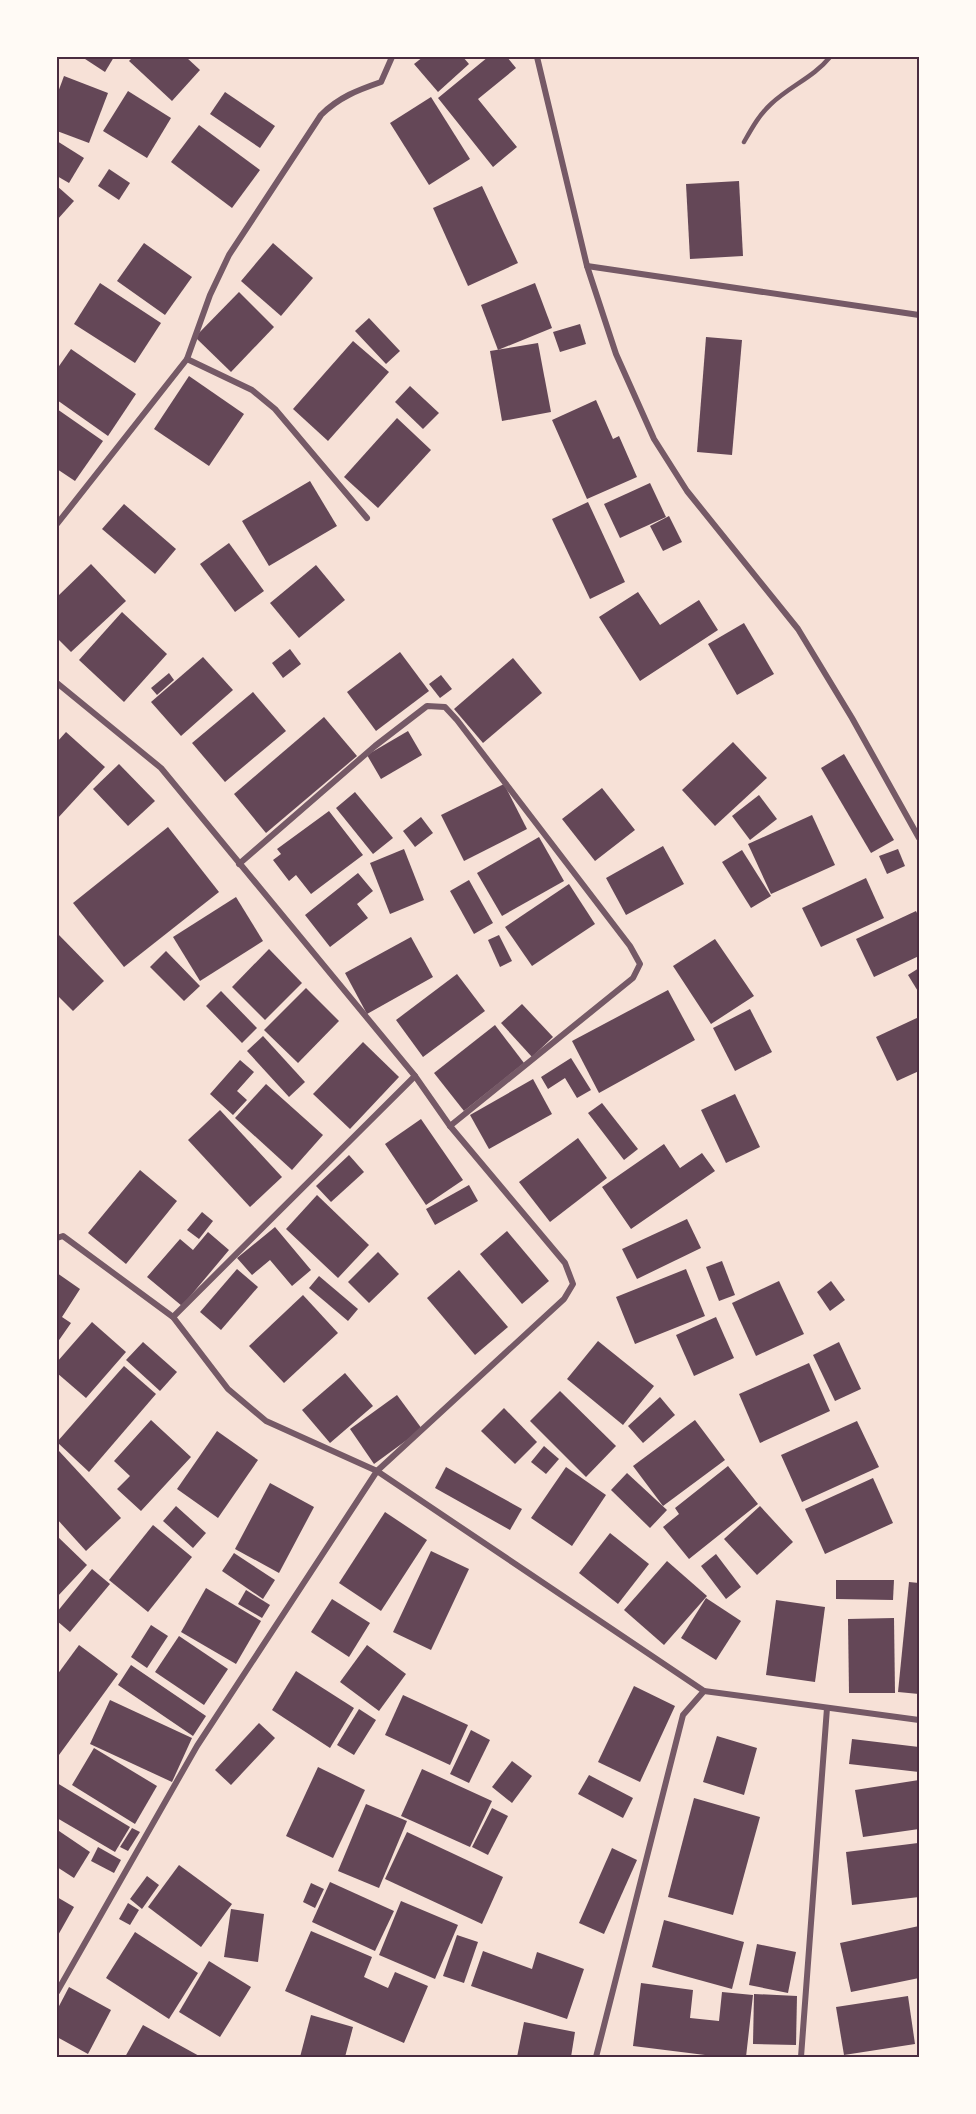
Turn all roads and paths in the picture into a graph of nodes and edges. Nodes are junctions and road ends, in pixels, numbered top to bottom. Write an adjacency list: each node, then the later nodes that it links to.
1 (392, 57): 7 (street)
2 (537, 57): 5 (street)
3 (830, 57): 4 (lane)
4 (744, 142)
5 (586, 266): 6 (street); 11 (street)
6 (919, 315)
7 (187, 359): 8 (street); 9 (street)
8 (367, 518)
9 (57, 524)
10 (57, 683): 12 (street)
11 (919, 838)
12 (239, 864): 13 (street); 14 (street)
13 (415, 1076): 14 (street); 16 (street)
14 (450, 1126): 17 (street)
15 (57, 1238): 16 (street)
16 (173, 1317): 17 (street)
17 (377, 1471): 18 (street); 21 (street)
18 (704, 1691): 19 (street); 22 (street)
19 (827, 1708): 20 (street); 23 (street)
20 (919, 1720)
21 (57, 1992)
22 (596, 2057)
23 (801, 2057)

